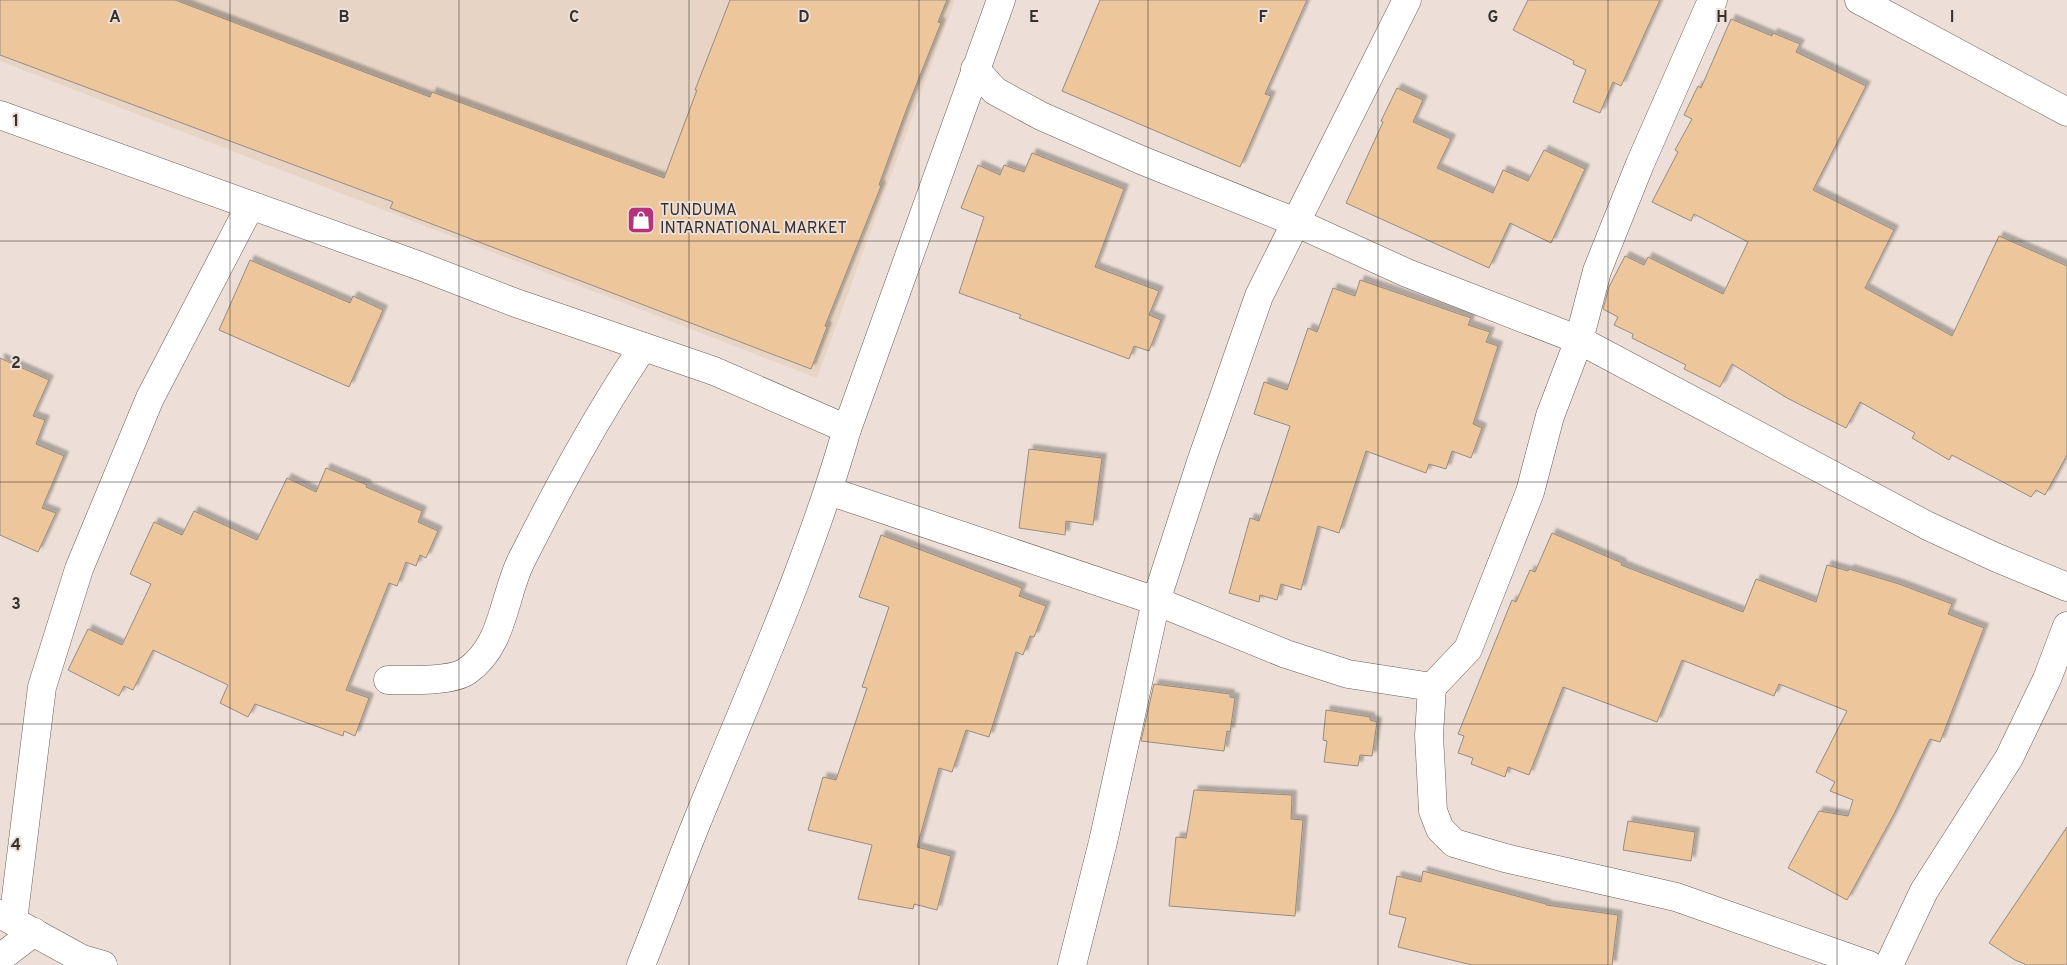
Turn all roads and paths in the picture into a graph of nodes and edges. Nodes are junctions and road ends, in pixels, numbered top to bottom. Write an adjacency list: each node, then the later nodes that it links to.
1 (1001, 0): 5 (street)
2 (1407, 0): 9 (street)
3 (1713, 0): 10 (street)
4 (1859, 0): 6 (street)
5 (975, 69): 9 (street); 12 (street)
6 (2067, 112)
7 (0, 115): 8 (street)
8 (250, 206): 11 (street); 19 (street)
9 (1295, 222): 10 (street); 15 (street)
10 (1579, 340): 14 (street); 18 (street)
11 (643, 347): 12 (street); 17 (street)
12 (847, 429): 13 (street)
13 (829, 491): 15 (street); 22 (street)
14 (2067, 587)
15 (1156, 601): 18 (street); 23 (street)
16 (2067, 626): 25 (street)
17 (388, 680)
18 (1432, 688): 24 (street)
19 (16, 922): 20 (street); 21 (street)
20 (0, 958)
21 (103, 965)
22 (641, 965)
23 (1072, 965)
24 (1869, 965)
25 (1888, 965)

